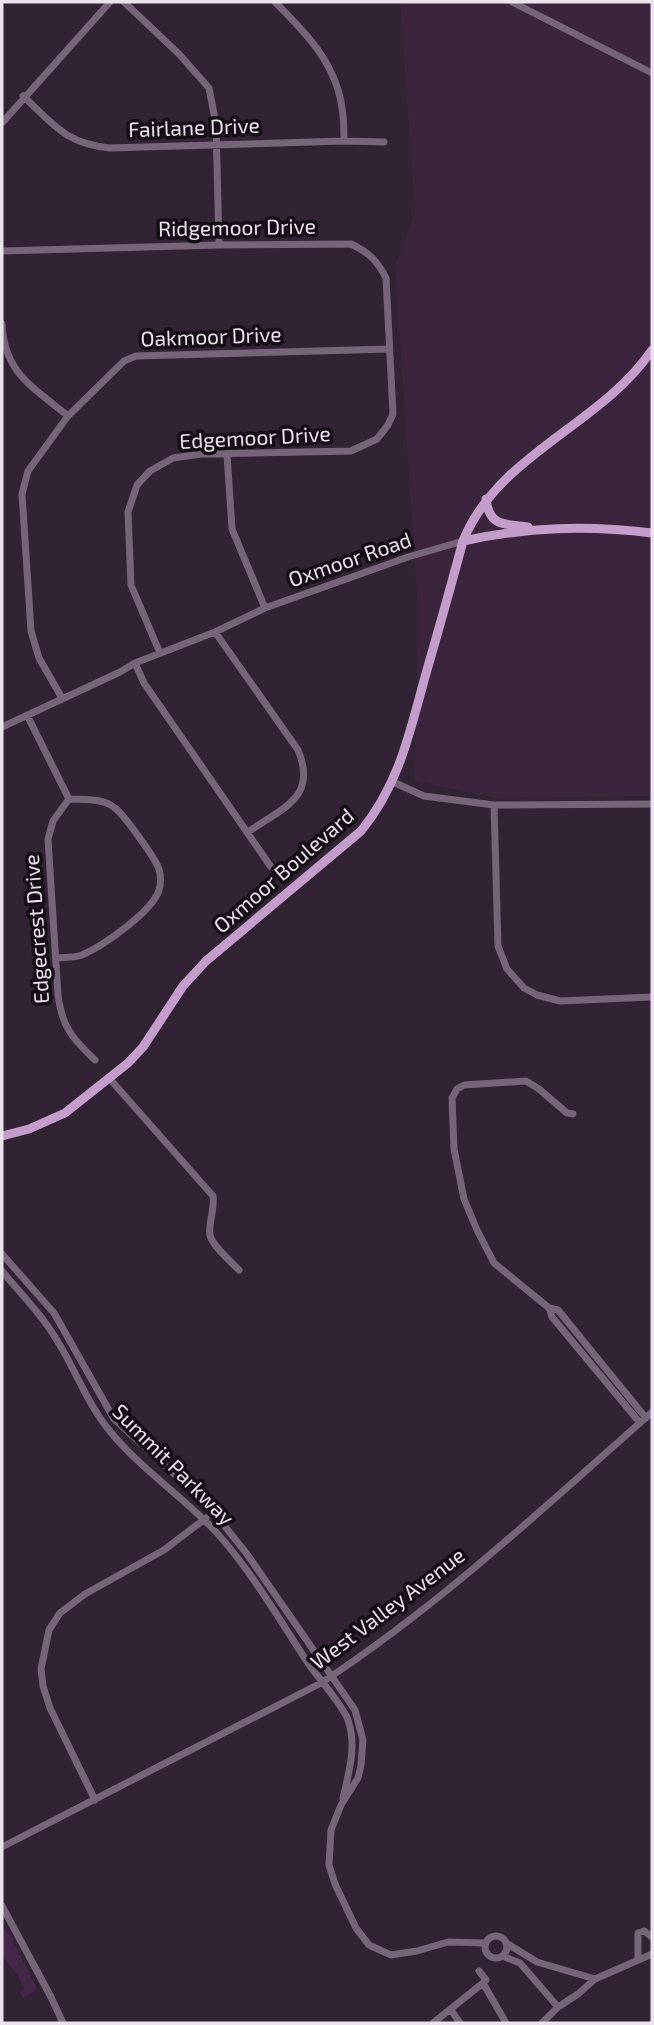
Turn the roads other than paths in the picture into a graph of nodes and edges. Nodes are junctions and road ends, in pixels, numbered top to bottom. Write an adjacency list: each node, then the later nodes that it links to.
1 (110, 2): 6 (street)
2 (124, 2): 10 (street)
3 (275, 2): 8 (street)
4 (512, 2): 5 (street)
5 (652, 73)
6 (23, 96): 7 (street); 10 (street, Fairlane Drive)
7 (2, 122)
8 (344, 141): 9 (street, Fairlane Drive); 10 (street, Fairlane Drive)
9 (384, 142)
10 (215, 145): 11 (street)
11 (219, 245): 12 (street, Ridgemoor Drive); 14 (street, Ridgemoor Drive)
12 (2, 251)
13 (2, 324): 16 (street)
14 (388, 349): 16 (street, Oakmoor Drive); 17 (street, Edgemoor Drive)
15 (652, 350): 18 (main road)
16 (68, 416): 26 (street, Oakmoor Drive)
17 (227, 454): 22 (street); 24 (street, Edgemoor Drive)
18 (486, 499): 19 (main road); 21 (main road)
19 (537, 528): 20 (main road); 21 (main road)
20 (652, 533)
21 (463, 541): 22 (street, Oxmoor Road); 29 (main road, Oxmoor Boulevard)
22 (265, 608): 23 (street, Oxmoor Road)
23 (215, 632): 24 (street, Oxmoor Road); 33 (street)
24 (160, 653): 25 (street, Oxmoor Road)
25 (135, 663): 26 (street, Oxmoor Road); 33 (street)
26 (62, 698): 27 (street, Oxmoor Road)
27 (27, 715): 28 (street, Oxmoor Road); 30 (street)
28 (2, 727)
29 (393, 782): 32 (street); 38 (main road, Oxmoor Boulevard)
30 (69, 799): 35 (street, Edgecrest Drive); 35 (street)
31 (652, 804): 32 (street)
32 (494, 805): 36 (street)
33 (248, 832): 34 (street)
34 (271, 867)
35 (56, 958): 37 (street, Edgecrest Drive)
36 (652, 997)
37 (95, 1060)
38 (110, 1078): 40 (main road, Oxmoor Boulevard); 42 (street)
39 (573, 1114): 44 (street)
40 (2, 1136)
41 (2, 1254): 45 (street, Summit Parkway)
42 (239, 1270)
43 (2, 1271): 46 (street, Summit Parkway)
44 (646, 1418): 47 (street, West Valley Avenue)
45 (211, 1511): 46 (street); 47 (street, Summit Parkway)
46 (205, 1521): 48 (street, Summit Parkway); 49 (street)
47 (333, 1675): 48 (street, West Valley Avenue); 50 (street, Summit Parkway)
48 (321, 1683): 49 (street, West Valley Avenue); 50 (street, Summit Parkway)
49 (95, 1800): 51 (street, West Valley Avenue)
50 (341, 1805): 54 (street)
51 (2, 1847)
52 (2, 1906): 65 (street)
53 (652, 1937): 58 (street)
54 (485, 1943): 55 (street); 57 (street)
55 (506, 1944): 57 (street); 60 (street)
56 (652, 1954): 58 (street)
57 (502, 1956): 62 (street)
58 (638, 1960): 60 (street)
59 (479, 1971): 61 (street)
60 (595, 1979): 62 (street)
61 (483, 1983): 63 (street); 68 (street)
62 (558, 2007): 69 (street)
63 (451, 2010): 64 (street); 67 (street)
64 (445, 2020): 66 (street)
65 (62, 2023)
66 (433, 2023)
67 (460, 2023)
68 (506, 2023)
69 (542, 2023)

